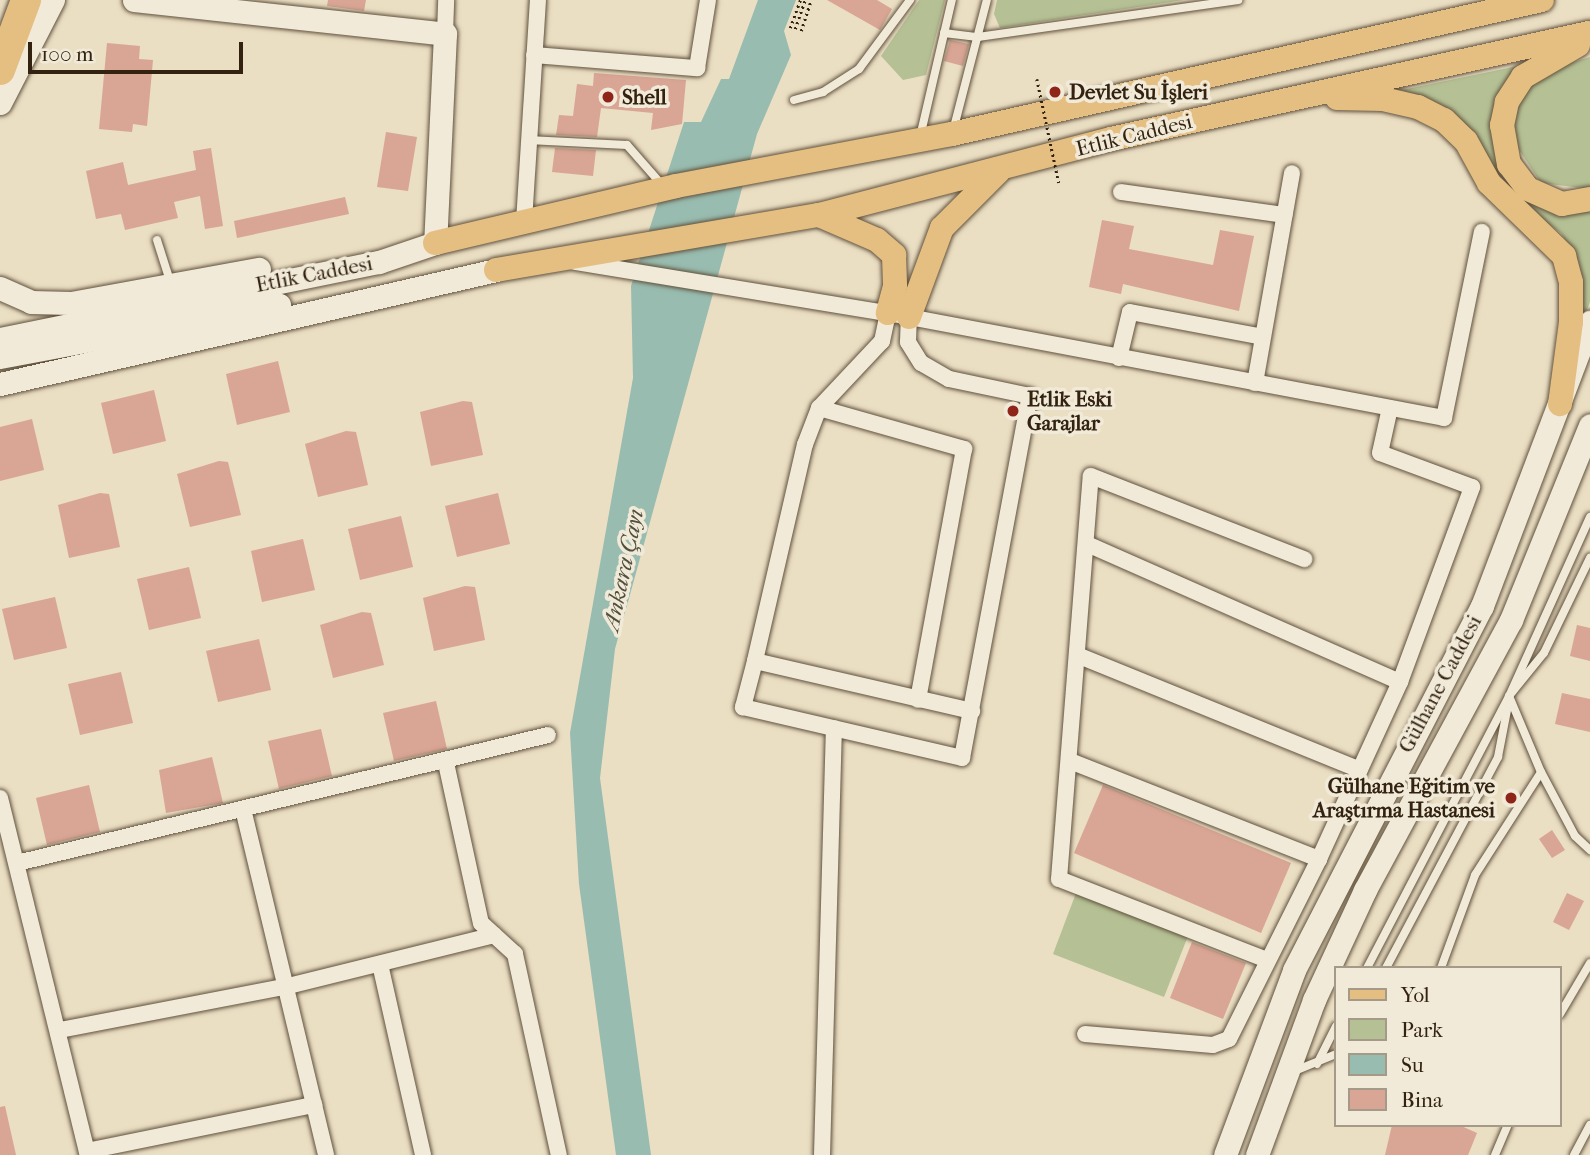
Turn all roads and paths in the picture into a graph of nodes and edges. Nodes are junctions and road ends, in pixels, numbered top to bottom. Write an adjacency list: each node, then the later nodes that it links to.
1 (26, 0): 26 (highway); 28 (highway)
2 (53, 0): 32 (main road)
3 (134, 0): 16 (main road)
4 (446, 0): 23 (street)
5 (538, 0): 27 (street)
6 (708, 0): 27 (street)
7 (800, 0): 17 (path)
8 (805, 0): 18 (path)
9 (811, 0): 19 (path)
10 (909, 0): 31 (lane)
11 (952, 0): 20 (lane)
12 (988, 0): 24 (lane)
13 (1238, 0): 24 (lane)
14 (1448, 0): 21 (main road)
15 (1542, 0): 21 (main road, Etlik Caddesi)
16 (231, 5): 23 (main road)
17 (790, 28)
18 (795, 29)
19 (801, 31)
20 (944, 33): 24 (lane); 35 (lane)
21 (1388, 33): 33 (main road, Etlik Caddesi)
22 (1590, 33): 30 (main road, Etlik Caddesi)
23 (446, 34): 47 (main road)
24 (978, 37): 33 (lane)
25 (1590, 40): 41 (main road)
26 (0, 51)
27 (534, 55): 34 (street)
28 (0, 70)
29 (1037, 79): 38 (path, bridge)
30 (1294, 97): 36 (main road, Etlik Caddesi); 60 (main road)
31 (794, 100)
32 (0, 103)
33 (953, 134): 35 (main road, Etlik Caddesi)
34 (528, 140): 39 (lane); 44 (street)
35 (919, 140): 39 (main road, Etlik Caddesi)
36 (999, 172): 42 (main road, Etlik Caddesi); 52 (main road)
37 (1292, 173): 43 (street)
38 (1059, 183)
39 (665, 189): 44 (main road, Etlik Caddesi)
40 (1121, 192): 43 (street)
41 (1590, 200)
42 (819, 215): 48 (main road, Etlik Caddesi); 52 (main road)
43 (1284, 215): 54 (street)
44 (524, 222): 47 (main road, Etlik Caddesi)
45 (1482, 232): 62 (street)
46 (157, 240): 50 (lane)
47 (435, 243): 50 (main road); 55 (main road, Etlik Caddesi)
48 (631, 259): 49 (main road, Etlik Caddesi); 52 (street)
49 (496, 270): 56 (main road, Etlik Caddesi); 59 (main road)
50 (171, 284): 51 (main road)
51 (0, 288)
52 (899, 315): 57 (street); 61 (street); 73 (street)
53 (1590, 322): 60 (main road, Gülhane Caddesi)
54 (1263, 337): 57 (street); 58 (street)
55 (0, 339)
56 (0, 357)
57 (1119, 358): 58 (street)
58 (1255, 383): 62 (street)
59 (0, 384)
60 (1560, 404): 108 (main road, Gülhane Caddesi)
61 (819, 408): 69 (street); 72 (street)
62 (1390, 408): 70 (street)
63 (1590, 425): 99 (main road, Gülhane Caddesi)
64 (1590, 517): 71 (lane)
65 (1087, 544): 67 (street); 68 (street); 70 (street)
66 (1590, 558): 71 (lane)
67 (1304, 559)
68 (1077, 655): 76 (street); 78 (street)
69 (755, 661): 72 (street); 74 (street)
70 (1400, 682): 78 (street)
71 (1509, 696): 79 (lane); 89 (lane); 90 (lane)
72 (918, 700): 73 (street)
73 (972, 711): 74 (street)
74 (834, 728): 107 (street)
75 (548, 735): 77 (street)
76 (1070, 761): 83 (street); 86 (street)
77 (446, 763): 81 (street); 85 (street)
78 (1360, 771): 83 (street)
79 (1541, 772): 82 (lane); 91 (lane)
80 (0, 798): 84 (street)
81 (243, 810): 84 (street); 92 (street)
82 (1590, 850)
83 (1319, 859): 86 (street)
84 (17, 863): 94 (street)
85 (494, 935): 88 (street); 106 (street)
86 (1267, 960): 96 (street)
87 (1590, 963): 93 (lane)
88 (380, 964): 92 (street); 105 (street)
89 (1368, 966)
90 (1387, 966)
91 (1442, 966)
92 (288, 986): 94 (street); 100 (street)
93 (1562, 1011)
94 (60, 1030): 103 (street)
95 (1334, 1030): 98 (lane)
96 (1085, 1034)
97 (1334, 1055): 98 (lane)
98 (1317, 1064): 99 (lane)
99 (1283, 1076): 109 (main road, Gülhane Caddesi)
100 (314, 1105): 103 (street); 104 (street)
101 (1590, 1125): 111 (lane)
102 (1507, 1127): 110 (lane)
103 (88, 1153)
104 (326, 1155)
105 (423, 1155)
106 (559, 1155)
107 (822, 1155)
108 (1225, 1155)
109 (1257, 1155)
110 (1495, 1155)
111 (1574, 1155)

